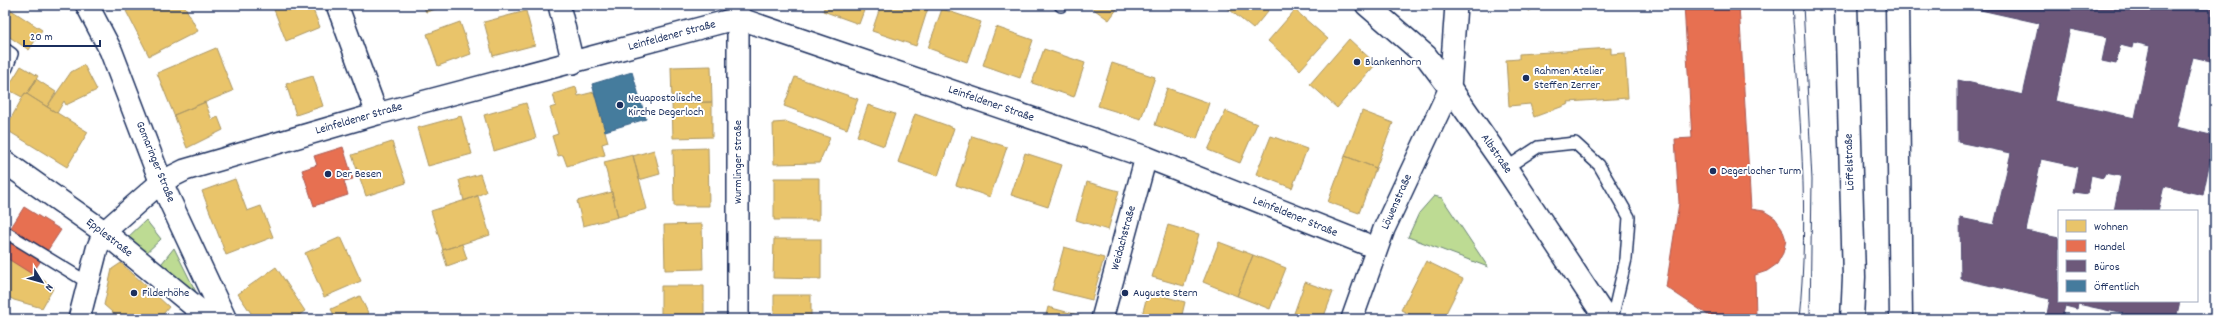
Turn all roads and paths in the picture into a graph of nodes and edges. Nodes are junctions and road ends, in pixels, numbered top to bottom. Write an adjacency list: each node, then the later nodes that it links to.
1 (87, 5): 17 (street, Gomaringer Straße)
2 (337, 5): 13 (street)
3 (559, 5): 10 (street)
4 (1367, 5): 12 (street, Albstraße)
5 (1456, 5): 12 (street)
6 (1846, 5): 30 (street, Löffelstraße)
7 (1897, 5): 31 (street)
8 (738, 11): 10 (street, Leinfeldener Straße); 14 (street, Leinfeldener Straße); 25 (street, Wurmlinger Straße)
9 (5, 49): 11 (lane)
10 (573, 62): 13 (street, Leinfeldener Straße)
11 (7, 68)
12 (1450, 88): 16 (street, Albstraße); 20 (street, Löwenstraße)
13 (377, 114): 17 (street, Leinfeldener Straße)
14 (1146, 157): 20 (street, Leinfeldener Straße); 26 (street, Weidachstraße)
15 (7, 167): 19 (street, Epplestraße)
16 (1506, 168): 28 (street, Albstraße); 29 (lane)
17 (161, 182): 19 (street, Leinfeldener Straße); 24 (street, Gomaringer Straße)
18 (5, 232): 21 (lane)
19 (104, 232): 21 (street, Leinfeldener Straße); 23 (street, Epplestraße)
20 (1376, 248): 27 (street, Löwenstraße)
21 (87, 282): 22 (street, Leinfeldener Straße)
22 (78, 319)
23 (210, 319)
24 (225, 319)
25 (738, 319)
26 (1102, 319)
27 (1352, 319)
28 (1606, 319)
29 (1612, 319)
30 (1852, 319)
31 (1902, 319)

